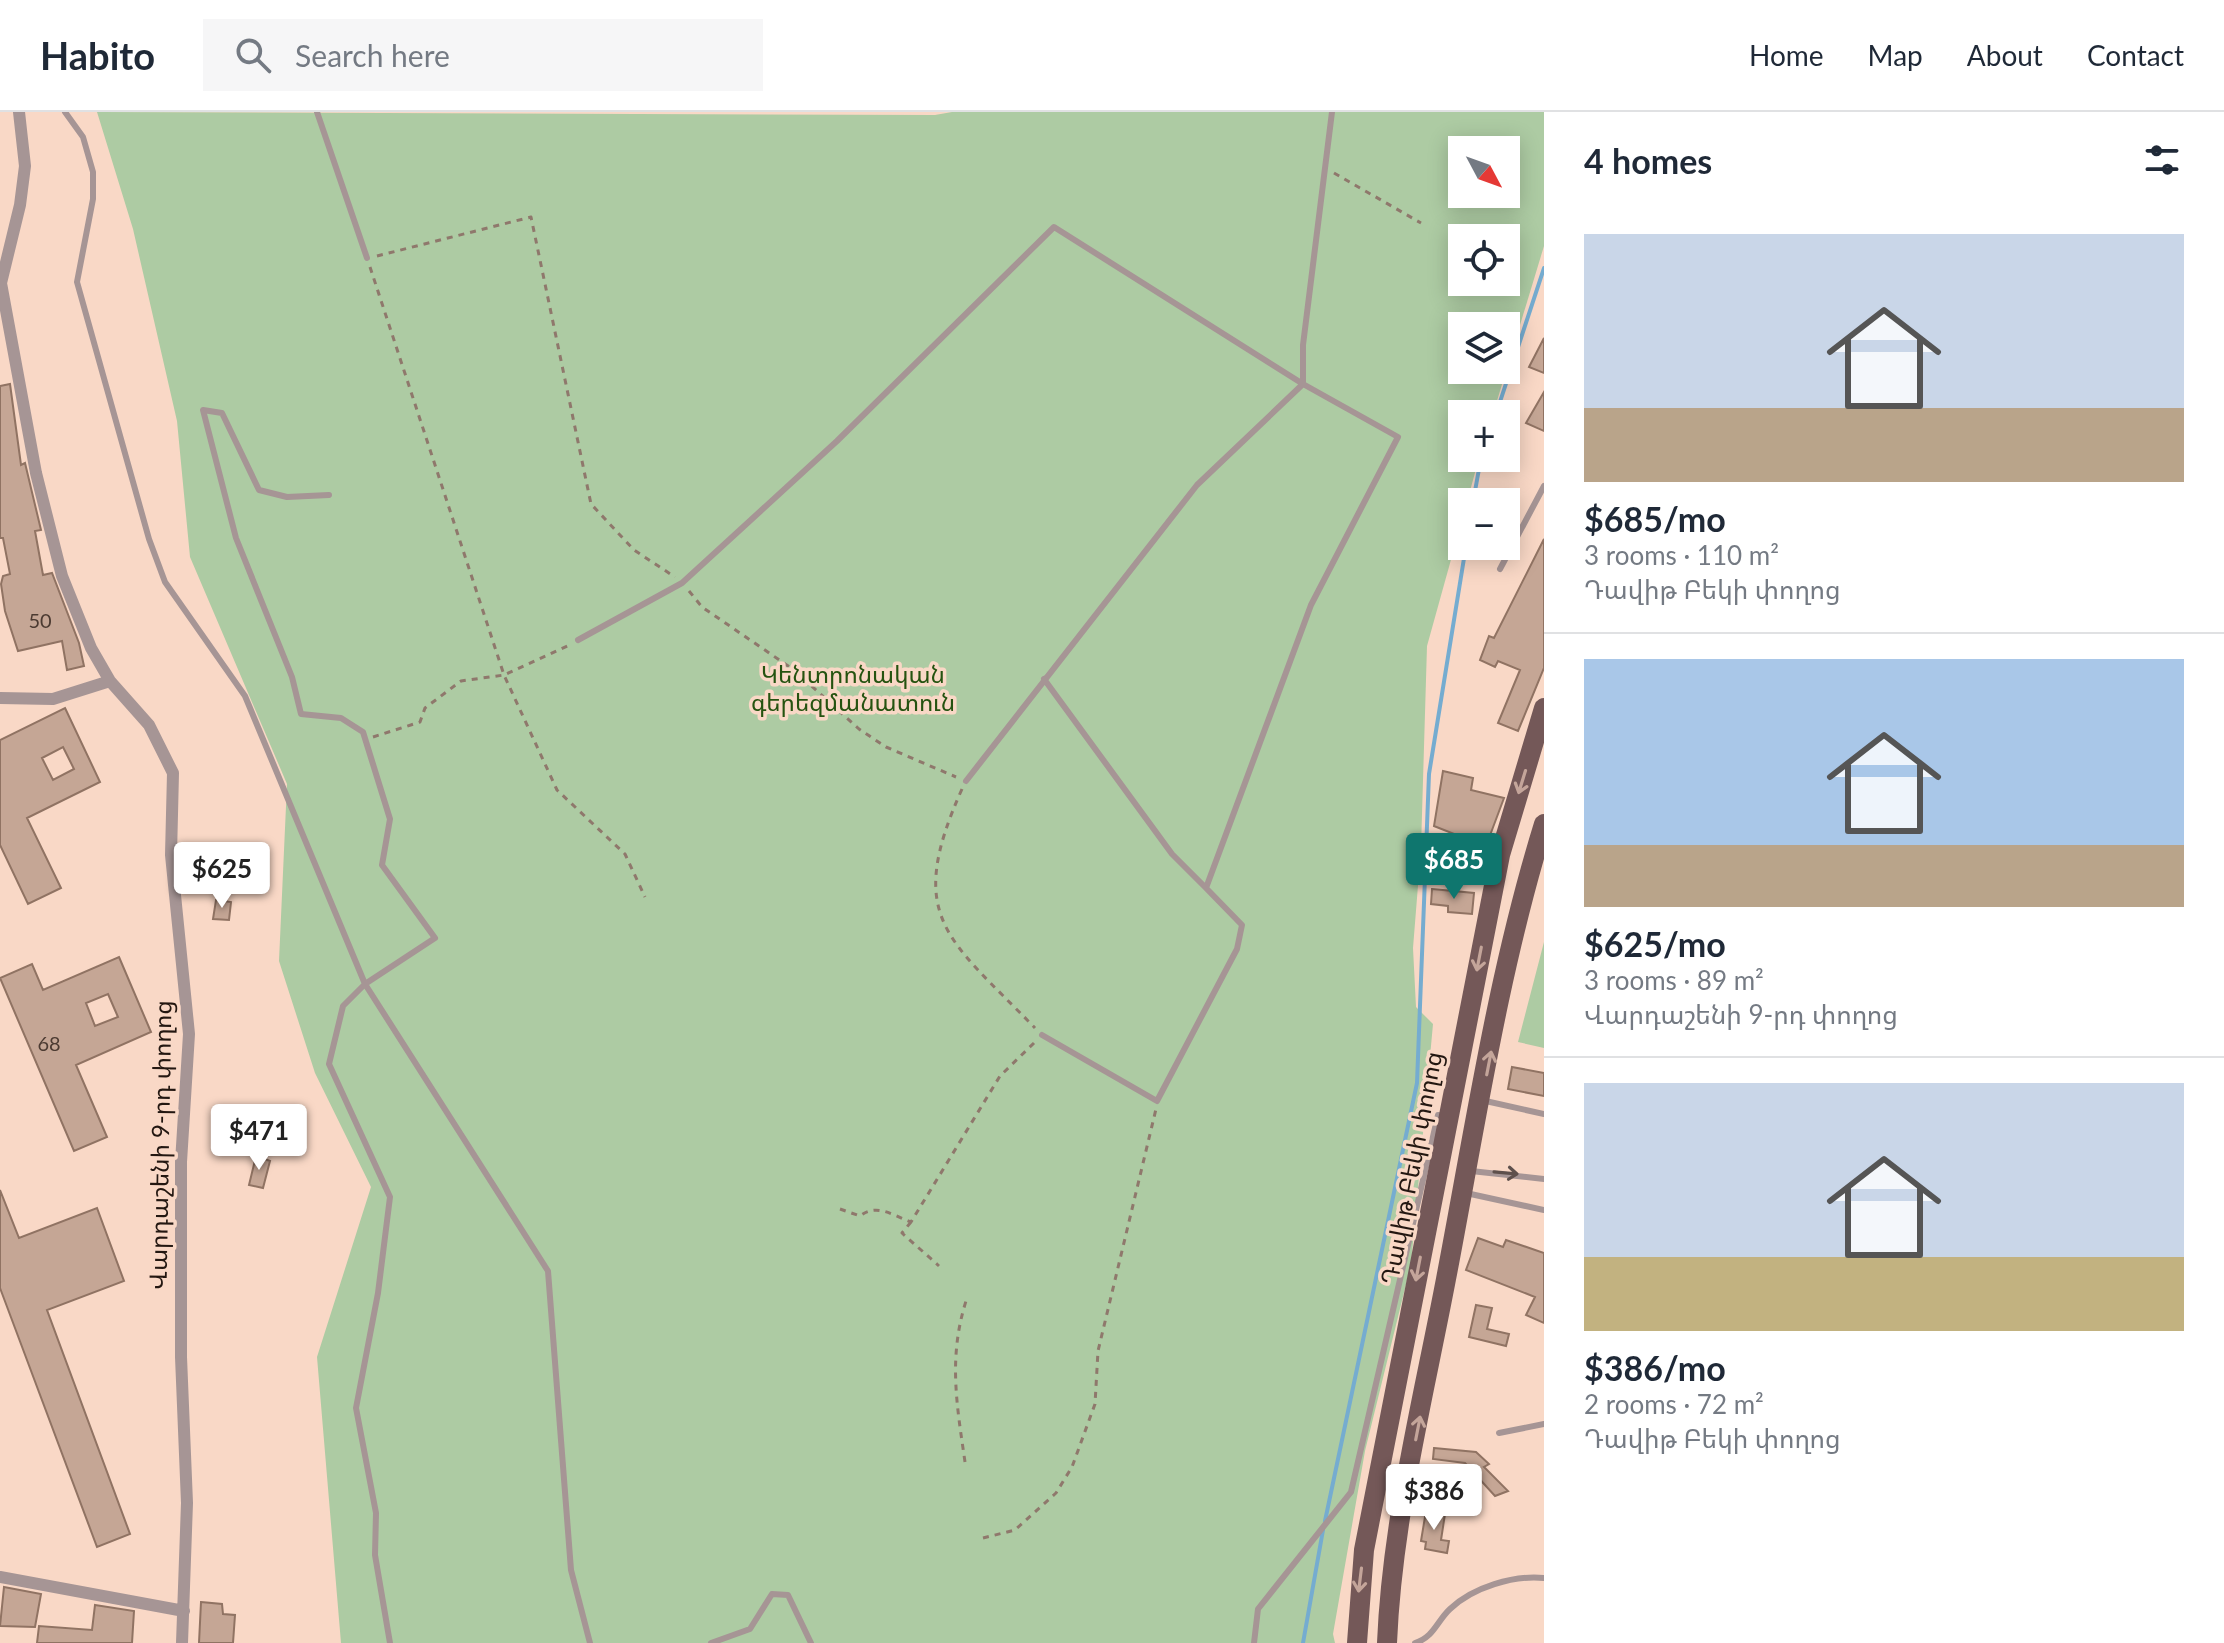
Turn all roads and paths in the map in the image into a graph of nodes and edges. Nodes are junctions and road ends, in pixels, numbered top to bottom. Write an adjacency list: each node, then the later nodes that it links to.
1 (19, 112): 8 (street, Վարդաշենի 9-րդ փողոց)
2 (65, 112): 25 (lane)
3 (317, 112): 7 (lane)
4 (1332, 112): 5 (lane)
5 (1324, 168): 6 (path); 9 (lane)
6 (1421, 223)
7 (367, 258): 13 (path); 15 (path)
8 (1, 283): 17 (street, Վարդաշենի 9-րդ փողոց)
9 (1303, 384): 13 (lane); 16 (lane); 23 (lane)
10 (1544, 486): 12 (lane)
11 (329, 495): 20 (lane)
12 (1500, 569)
13 (682, 583): 14 (lane); 21 (path)
14 (578, 640): 15 (path)
15 (504, 675): 20 (path); 24 (path)
16 (1044, 679): 21 (lane); 23 (lane)
17 (110, 681): 18 (street); 45 (street, Վարդաշենի 9-րդ փողոց)
18 (0, 698)
19 (1544, 708): 30 (main road, Դավիթ Բեկի փողոց, one-way to 30)
20 (366, 741): 25 (lane)
21 (966, 781): 26 (path)
22 (1544, 824): 27 (main road, one-way to 22)
23 (1206, 888): 28 (lane)
24 (645, 897)
25 (365, 984): 47 (lane); 48 (lane)
26 (1042, 1035): 28 (lane); 36 (path)
27 (1481, 1100): 29 (lane); 31 (main road)
28 (1157, 1101): 42 (path)
29 (1544, 1114)
30 (1448, 1116): 51 (lane); 52 (main road, Դավիթ Բեկի փողոց, one-way to 52)
31 (1467, 1170): 32 (lane, one-way to 32); 33 (main road)
32 (1544, 1179)
33 (1463, 1192): 35 (lane); 53 (main road, one-way to 33)
34 (840, 1209): 36 (path)
35 (1544, 1210)
36 (911, 1222): 37 (path)
37 (939, 1266)
38 (966, 1301): 41 (path)
39 (1544, 1424): 40 (lane)
40 (1499, 1433)
41 (965, 1462)
42 (983, 1538)
43 (0, 1577): 45 (street)
44 (1544, 1578): 54 (lane)
45 (184, 1611): 46 (street, Վարդաշենի 9-րդ փողոց)
46 (182, 1643)
47 (390, 1643)
48 (590, 1643)
49 (711, 1643): 50 (lane)
50 (811, 1643)
51 (1254, 1643)
52 (1357, 1643)
53 (1387, 1643)
54 (1415, 1643)

